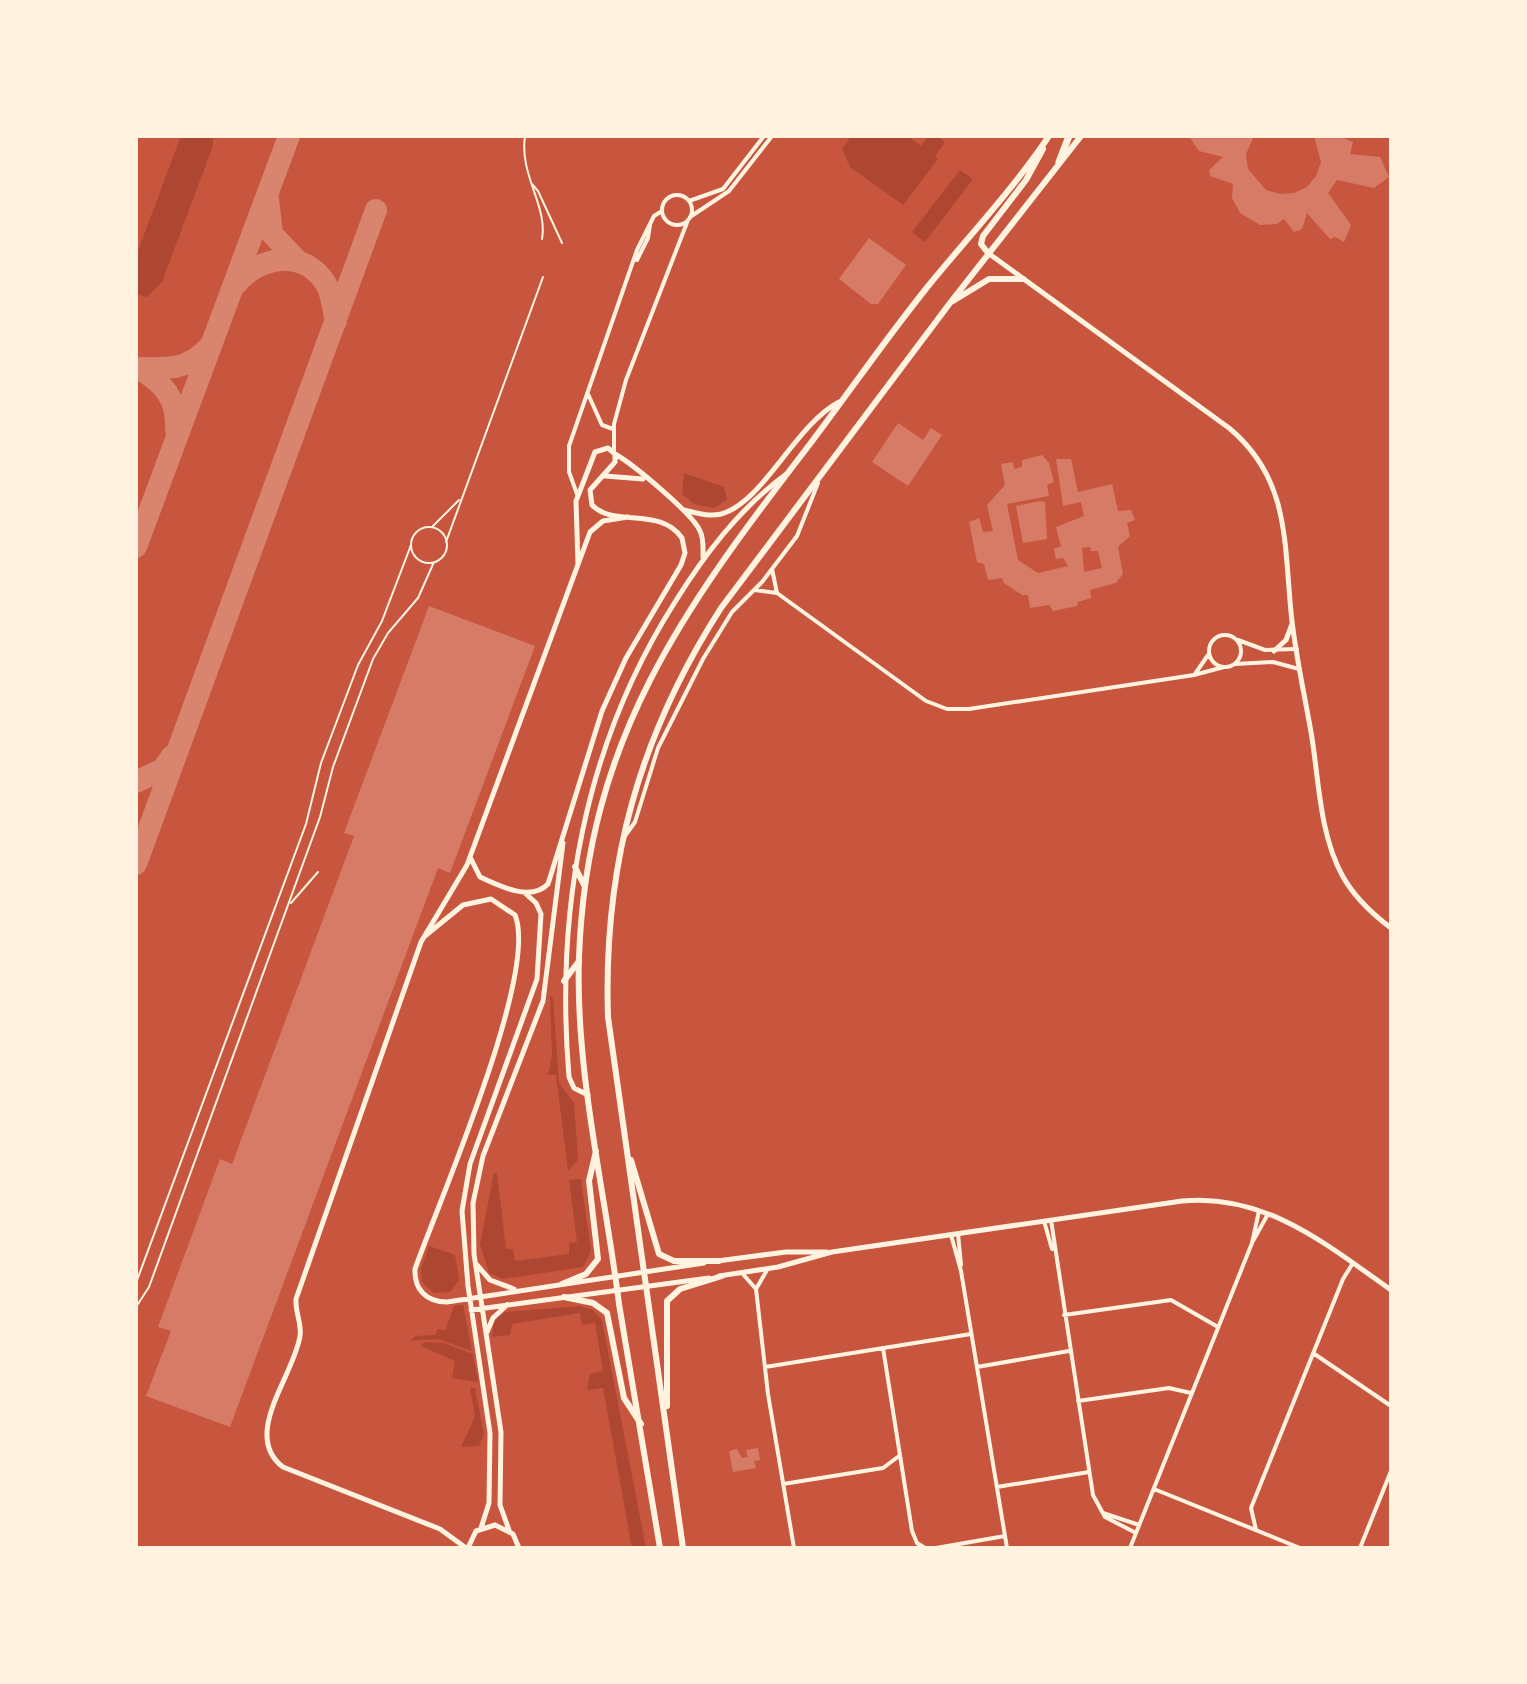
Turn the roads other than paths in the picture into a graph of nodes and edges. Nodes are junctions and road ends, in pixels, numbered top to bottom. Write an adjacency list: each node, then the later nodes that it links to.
1 (525, 136): 8 (lane)
2 (764, 136): 9 (street)
3 (772, 136): 11 (street)
4 (1069, 136): 7 (highway)
5 (1081, 136): 7 (main road)
6 (1047, 139): 14 (main road); 25 (main road)
7 (1059, 162): 14 (main road)
8 (531, 183): 12 (lane); 13 (lane)
9 (689, 201): 10 (street); 11 (street)
10 (662, 211): 11 (street); 24 (street)
11 (689, 218): 19 (street)
12 (542, 239)
13 (562, 243)
14 (988, 253): 16 (street); 17 (main road)
15 (543, 277): 33 (lane)
16 (1023, 279): 17 (main road); 22 (street)
17 (950, 303): 31 (main road)
18 (641, 317): 19 (street)
19 (648, 320): 21 (street)
20 (630, 348): 21 (street)
21 (637, 351): 26 (street)
22 (1156, 375): 23 (street); 45 (street)
23 (1150, 383)
24 (588, 391): 26 (street); 32 (street)
25 (844, 400): 28 (main road); 34 (street)
26 (613, 429): 27 (street)
27 (614, 454): 29 (street); 30 (street); 32 (street)
28 (789, 472): 39 (street); 59 (main road)
29 (604, 476): 30 (street); 35 (street)
30 (645, 479): 34 (street)
31 (818, 481): 42 (street); 55 (main road)
32 (577, 494): 41 (street)
33 (460, 499): 36 (lane); 37 (lane)
34 (684, 510): 39 (street)
35 (628, 517): 41 (street); 54 (street)
36 (431, 527): 37 (lane); 38 (lane)
37 (446, 542): 40 (lane)
38 (411, 545): 40 (lane); 83 (lane)
39 (703, 558): 57 (street)
40 (434, 562): 61 (lane)
41 (578, 565): 56 (street)
42 (772, 569): 43 (street); 44 (street)
43 (754, 590): 44 (street); 55 (street)
44 (777, 593): 53 (street)
45 (1292, 623): 47 (street); 48 (street)
46 (1238, 640): 48 (street); 49 (street); 50 (street)
47 (1297, 649): 48 (street); 52 (street)
48 (1274, 651)
49 (1209, 653): 51 (street); 53 (street)
50 (1235, 664): 51 (street); 52 (street)
51 (1224, 667): 53 (street)
52 (1301, 669): 62 (street)
53 (1194, 675)
54 (565, 835): 60 (street); 76 (street)
55 (621, 841): 68 (main road)
56 (470, 857): 60 (street); 63 (street)
57 (575, 867): 59 (main road); 65 (street)
58 (318, 872): 61 (lane)
59 (584, 885): 64 (main road)
60 (524, 893): 92 (street)
61 (290, 903): 94 (lane)
62 (1391, 928)
63 (423, 936): 92 (street); 124 (street)
64 (579, 961): 65 (main road); 66 (main road)
65 (564, 981): 66 (street)
66 (589, 1095): 67 (main road)
67 (598, 1148): 81 (main road); 84 (main road)
68 (627, 1153): 75 (main road); 79 (main road)
69 (1260, 1209): 70 (street); 71 (street); 73 (street)
70 (1269, 1213): 73 (street); 77 (street)
71 (1047, 1221): 72 (street); 97 (street)
72 (955, 1234): 74 (street); 100 (street)
73 (1252, 1243): 98 (street)
74 (832, 1252): 75 (street); 78 (street)
75 (719, 1261): 79 (street)
76 (475, 1263): 88 (street); 90 (street)
77 (1353, 1263): 89 (street); 103 (street)
78 (767, 1270): 80 (street); 87 (street)
79 (646, 1272): 81 (street); 85 (main road)
80 (742, 1273): 82 (street); 87 (street)
81 (617, 1276): 84 (street); 86 (main road)
82 (722, 1276): 85 (street); 109 (main road)
83 (136, 1283)
84 (562, 1284): 88 (street)
85 (646, 1286): 86 (street); 109 (main road)
86 (618, 1289): 91 (street); 110 (main road)
87 (756, 1289): 104 (street)
88 (519, 1290): 90 (street)
89 (1391, 1290)
90 (481, 1296): 92 (street); 95 (street)
91 (564, 1297): 93 (street); 110 (main road)
92 (469, 1298): 96 (street)
93 (508, 1305): 95 (street); 99 (street)
94 (136, 1307)
95 (483, 1308): 96 (street); 99 (street)
96 (471, 1310): 119 (street)
97 (1064, 1315): 98 (street); 102 (street)
98 (1218, 1327): 106 (street)
99 (487, 1333): 120 (street)
100 (971, 1334): 101 (street); 105 (street)
101 (883, 1348): 104 (street); 111 (street)
102 (1069, 1351): 105 (street); 107 (street)
103 (1313, 1353): 108 (street); 121 (street)
104 (765, 1367): 114 (street)
105 (977, 1367): 115 (street)
106 (1191, 1393): 107 (street); 116 (street)
107 (1078, 1401): 113 (street)
108 (1391, 1406)
109 (666, 1417): 127 (main road)
110 (641, 1424): 126 (main road)
111 (899, 1455): 114 (street); 129 (street)
112 (1391, 1471): 134 (street)
113 (1089, 1472): 115 (street); 117 (street)
114 (783, 1484): 128 (street)
115 (997, 1487): 123 (street)
116 (1154, 1489): 118 (street); 121 (street)
117 (1100, 1512): 118 (street); 122 (street)
118 (1139, 1525): 122 (street)
119 (481, 1528): 120 (street); 124 (street)
120 (509, 1530): 125 (street)
121 (1256, 1530): 133 (street)
122 (1136, 1533): 132 (street)
123 (1005, 1536): 130 (street); 131 (street)
124 (467, 1548)
125 (519, 1548)
126 (660, 1548)
127 (683, 1548)
128 (794, 1548)
129 (925, 1548)
130 (936, 1548)
131 (1007, 1548)
132 (1130, 1548)
133 (1300, 1548)
134 (1360, 1548)

